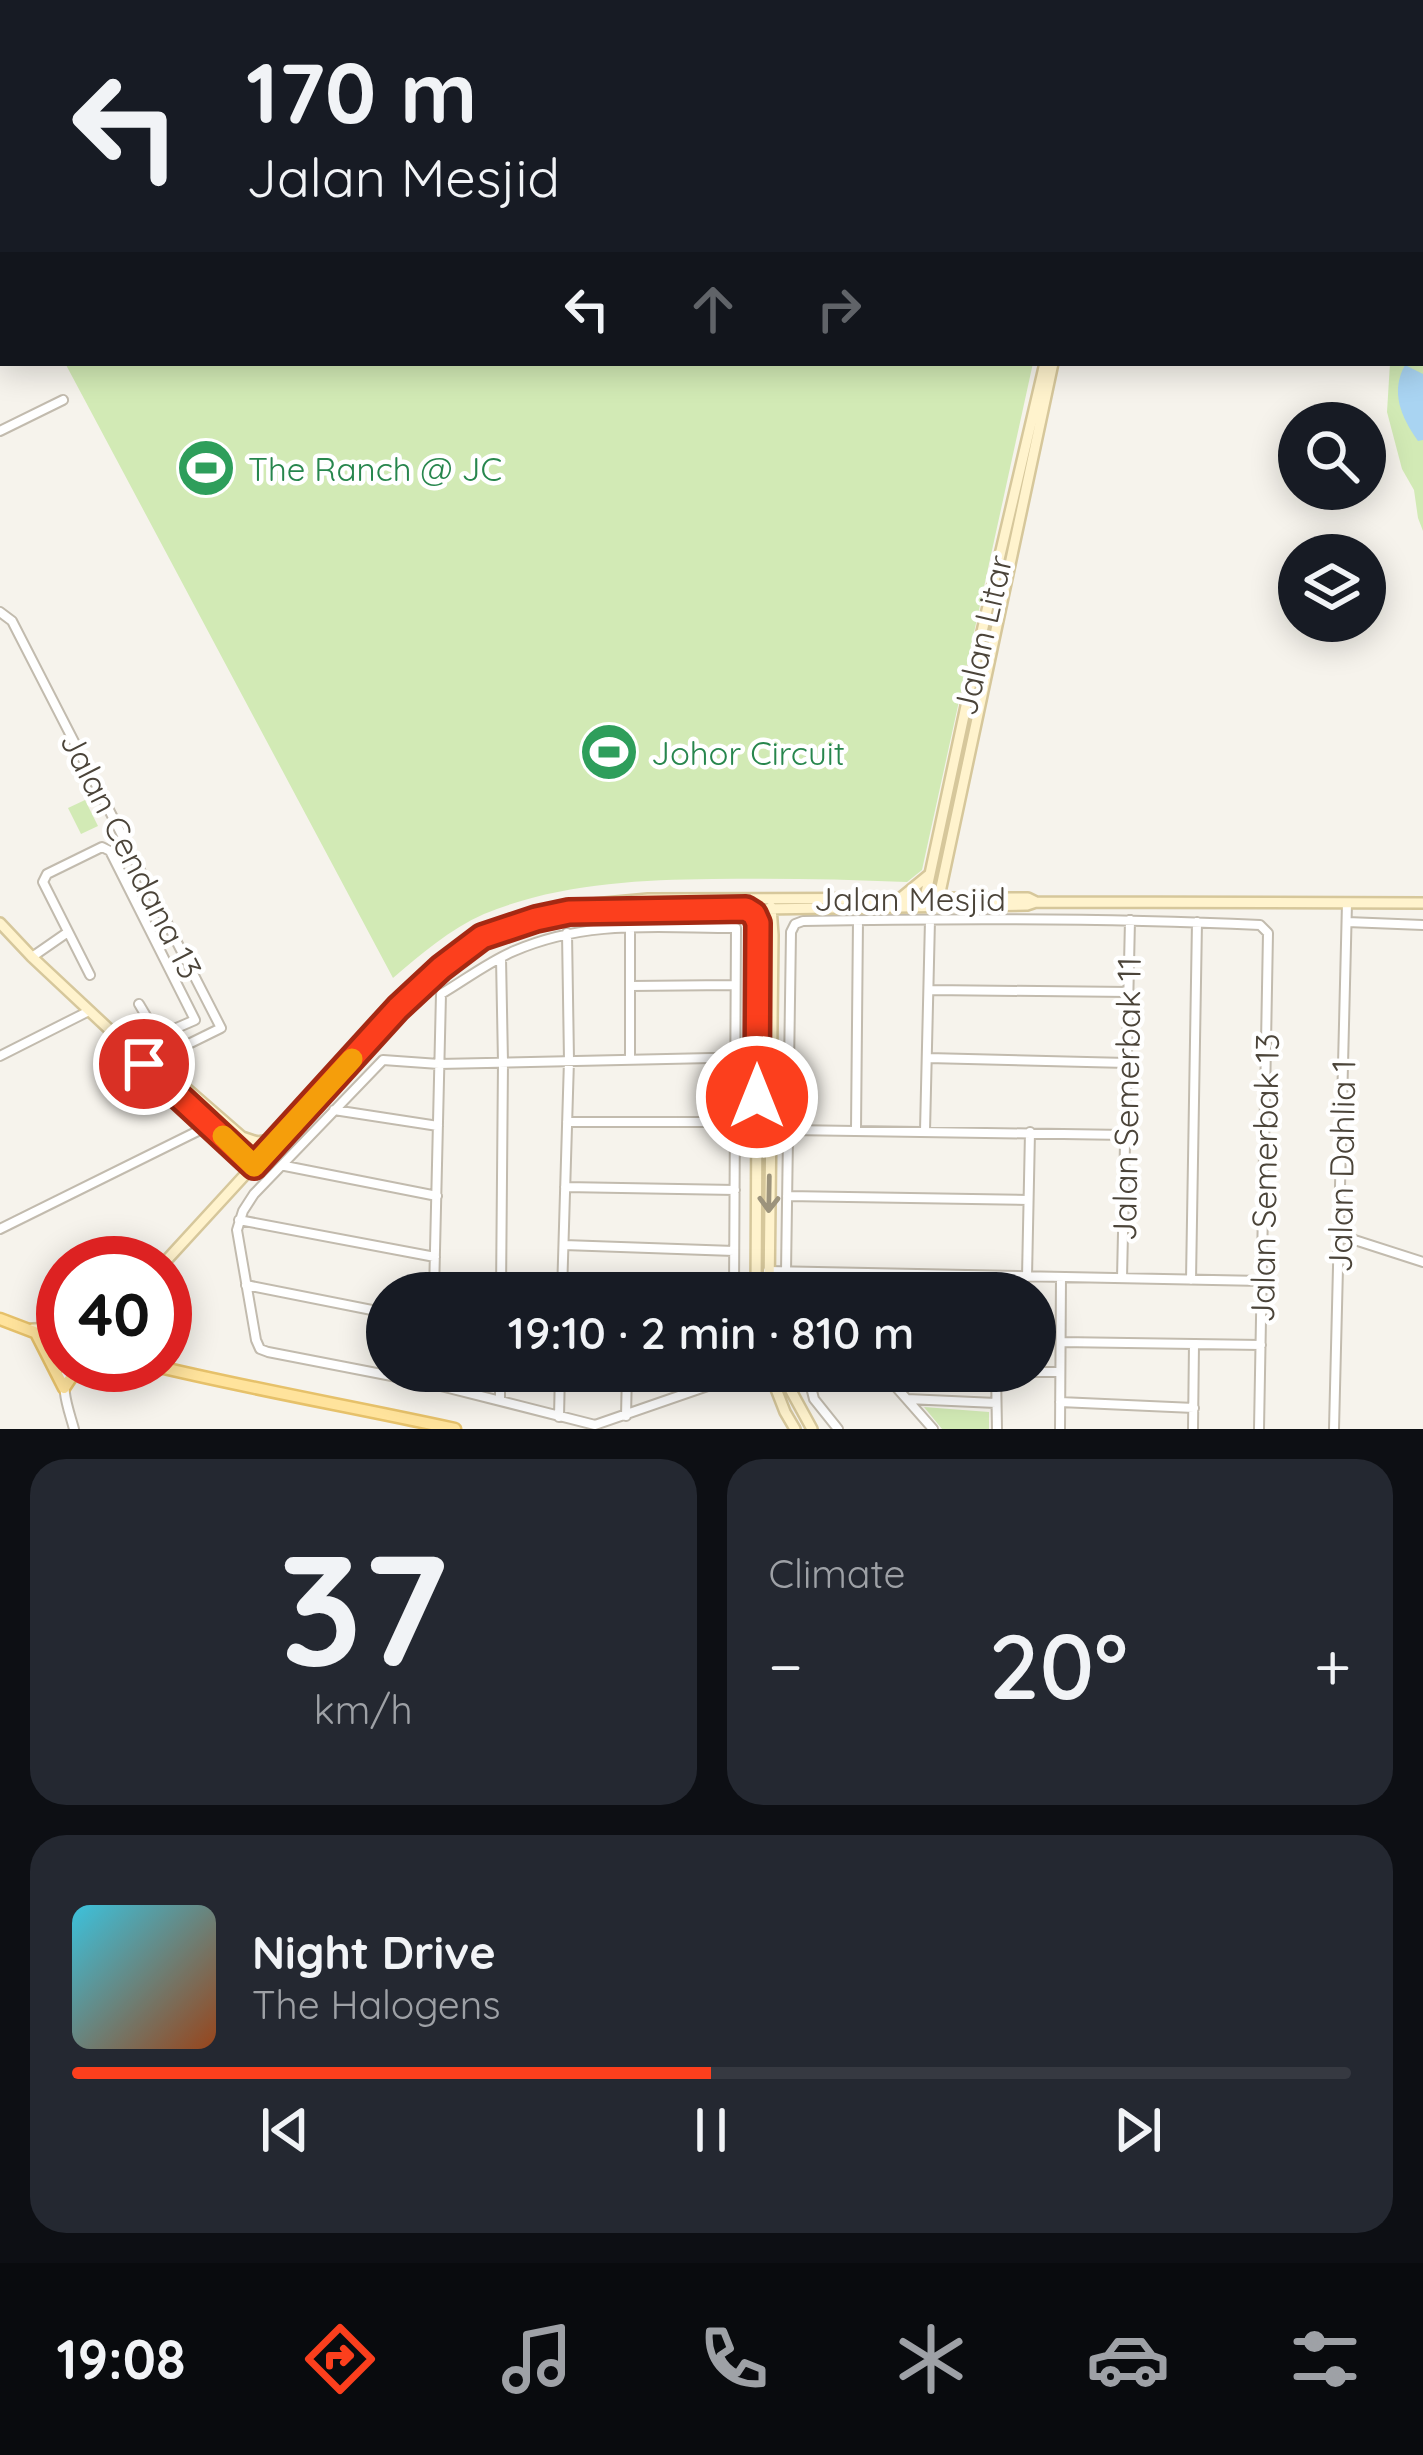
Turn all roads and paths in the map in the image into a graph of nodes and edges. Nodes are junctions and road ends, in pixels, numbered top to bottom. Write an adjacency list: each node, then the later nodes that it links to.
1 (1048, 366): 6 (main road, Jalan Litar)
2 (1048, 366): 7 (main road, Jalan Litar)
3 (63, 400): 4 (street)
4 (0, 431)
5 (0, 612): 40 (street, Jalan Cendana 13)
6 (943, 867): 9 (main road); 12 (main road, Jalan Litar)
7 (931, 873): 8 (main road); 11 (main road, Jalan Litar)
8 (902, 897): 10 (main road, Jalan Mesjid); 11 (main road, Jalan Mesjid)
9 (960, 897): 12 (main road, Jalan Mesjid); 13 (main road, Jalan Mesjid)
10 (764, 898): 17 (main road); 18 (main road, Jalan Mesjid)
11 (924, 902): 12 (main road, Jalan Mesjid); 17 (main road, Jalan Mesjid)
12 (938, 902): 13 (main road, Jalan Mesjid)
13 (1036, 902): 14 (main road, Jalan Mesjid)
14 (1347, 902): 15 (main road, Jalan Mesjid); 23 (street, Jalan Dahlia 1)
15 (1423, 903)
16 (746, 909): 17 (main road, Jalan Mesjid); 18 (main road, Jalan Mesjid); 29 (main road)
17 (772, 909): 30 (main road)
18 (569, 912): 62 (main road, Jalan Mesjid)
19 (858, 920): 20 (street); 57 (street); 58 (street)
20 (930, 920): 21 (street); 36 (street)
21 (1130, 920): 22 (street); 37 (street, Jalan Semerbak 11)
22 (1197, 922): 90 (street); 91 (street, Jalan Semerbak 13)
23 (1346, 922): 25 (street); 72 (street, Jalan Dahlia 1)
24 (0, 923): 31 (main road)
25 (1423, 925)
26 (630, 928): 28 (street); 35 (street); 43 (street)
27 (68, 932): 31 (street); 33 (street); 41 (street)
28 (567, 933): 32 (street); 47 (street)
29 (757, 934): 30 (main road); 44 (main road)
30 (773, 935): 78 (main road, one-way to 78)
31 (32, 957): 39 (main road)
32 (501, 957): 48 (street); 51 (street)
33 (90, 975)
34 (732, 985): 35 (street)
35 (630, 986): 45 (street)
36 (929, 990): 37 (street); 46 (street)
37 (1129, 992): 49 (street, Jalan Semerbak 11)
38 (139, 1004): 41 (street)
39 (89, 1011): 42 (street); 50 (main road)
40 (213, 1012): 41 (street); 50 (street, Jalan Cendana 13)
41 (195, 1020)
42 (0, 1057)
43 (736, 1057): 44 (street); 45 (street); 55 (street)
44 (758, 1057): 83 (main road)
45 (630, 1058): 47 (street)
46 (928, 1058): 49 (street); 59 (street)
47 (569, 1060): 48 (street); 54 (street)
48 (503, 1062): 51 (street); 80 (street)
49 (1127, 1063): 61 (street, Jalan Semerbak 11)
50 (150, 1064): 53 (main road)
51 (439, 1064): 52 (street); 56 (street)
52 (334, 1110): 56 (street); 64 (street)
53 (212, 1119): 62 (main road); 63 (main road); 71 (street)
54 (567, 1122): 55 (street); 65 (street)
55 (735, 1122): 66 (street)
56 (438, 1126): 67 (street)
57 (790, 1130): 58 (street); 68 (street)
58 (856, 1130): 59 (street)
59 (925, 1130): 60 (street)
60 (1030, 1132): 61 (street); 69 (street)
61 (1126, 1135): 89 (street, Jalan Semerbak 11)
62 (279, 1138): 63 (main road, Jalan Mesjid)
63 (254, 1166): 73 (main road, Jalan Mesjid)
64 (284, 1166): 67 (street); 70 (street)
65 (566, 1187): 66 (street); 74 (street)
66 (735, 1190): 75 (street)
67 (436, 1196): 76 (street)
68 (788, 1196): 69 (street); 85 (street)
69 (1028, 1200): 86 (street)
70 (238, 1220): 76 (street); 92 (street)
71 (0, 1229)
72 (1339, 1235): 77 (street); 134 (street, Jalan Dahlia 1)
73 (189, 1236)
74 (564, 1245): 75 (street); 81 (street)
75 (734, 1251): 82 (street)
76 (435, 1257): 79 (street)
77 (1423, 1262)
78 (768, 1271): 84 (street)
79 (435, 1272)
80 (500, 1272)
81 (563, 1272)
82 (734, 1272)
83 (756, 1272)
84 (776, 1272)
85 (785, 1272)
86 (1027, 1272)
87 (1056, 1277): 88 (street)
88 (1061, 1277): 89 (street); 99 (street)
89 (1122, 1279): 90 (street)
90 (1191, 1280): 91 (street)
91 (1262, 1281): 101 (street, Jalan Semerbak 13)
92 (246, 1285): 93 (street); 102 (street)
93 (366, 1309)
94 (0, 1319): 95 (main road)
95 (31, 1331): 96 (main road); 97 (main road); 98 (main road)
96 (36, 1331)
97 (36, 1333)
98 (36, 1340)
99 (1061, 1342): 100 (street); 104 (street)
100 (1194, 1344): 101 (street); 121 (street)
101 (1261, 1345): 133 (street, Jalan Semerbak 13)
102 (366, 1370)
103 (1056, 1372): 104 (street)
104 (1060, 1372): 119 (street)
105 (192, 1375): 125 (main road)
106 (65, 1392): 124 (street)
107 (466, 1392): 118 (street)
108 (500, 1392): 118 (street)
109 (560, 1392): 123 (street)
110 (627, 1392): 122 (street)
111 (693, 1392): 122 (street)
112 (777, 1392): 126 (main road)
113 (794, 1392): 127 (main road)
114 (812, 1392): 128 (street)
115 (901, 1392): 117 (street)
116 (996, 1392): 120 (street)
117 (907, 1399): 120 (street); 129 (street)
118 (500, 1400): 123 (street)
119 (1060, 1402): 121 (street); 131 (street)
120 (996, 1403): 130 (street)
121 (1194, 1408): 132 (street)
122 (626, 1416): 123 (street)
123 (559, 1417)
124 (74, 1429)
125 (455, 1429)
126 (795, 1429)
127 (812, 1429)
128 (838, 1429)
129 (933, 1429)
130 (997, 1429)
131 (1060, 1429)
132 (1193, 1429)
133 (1259, 1429)
134 (1334, 1429)

